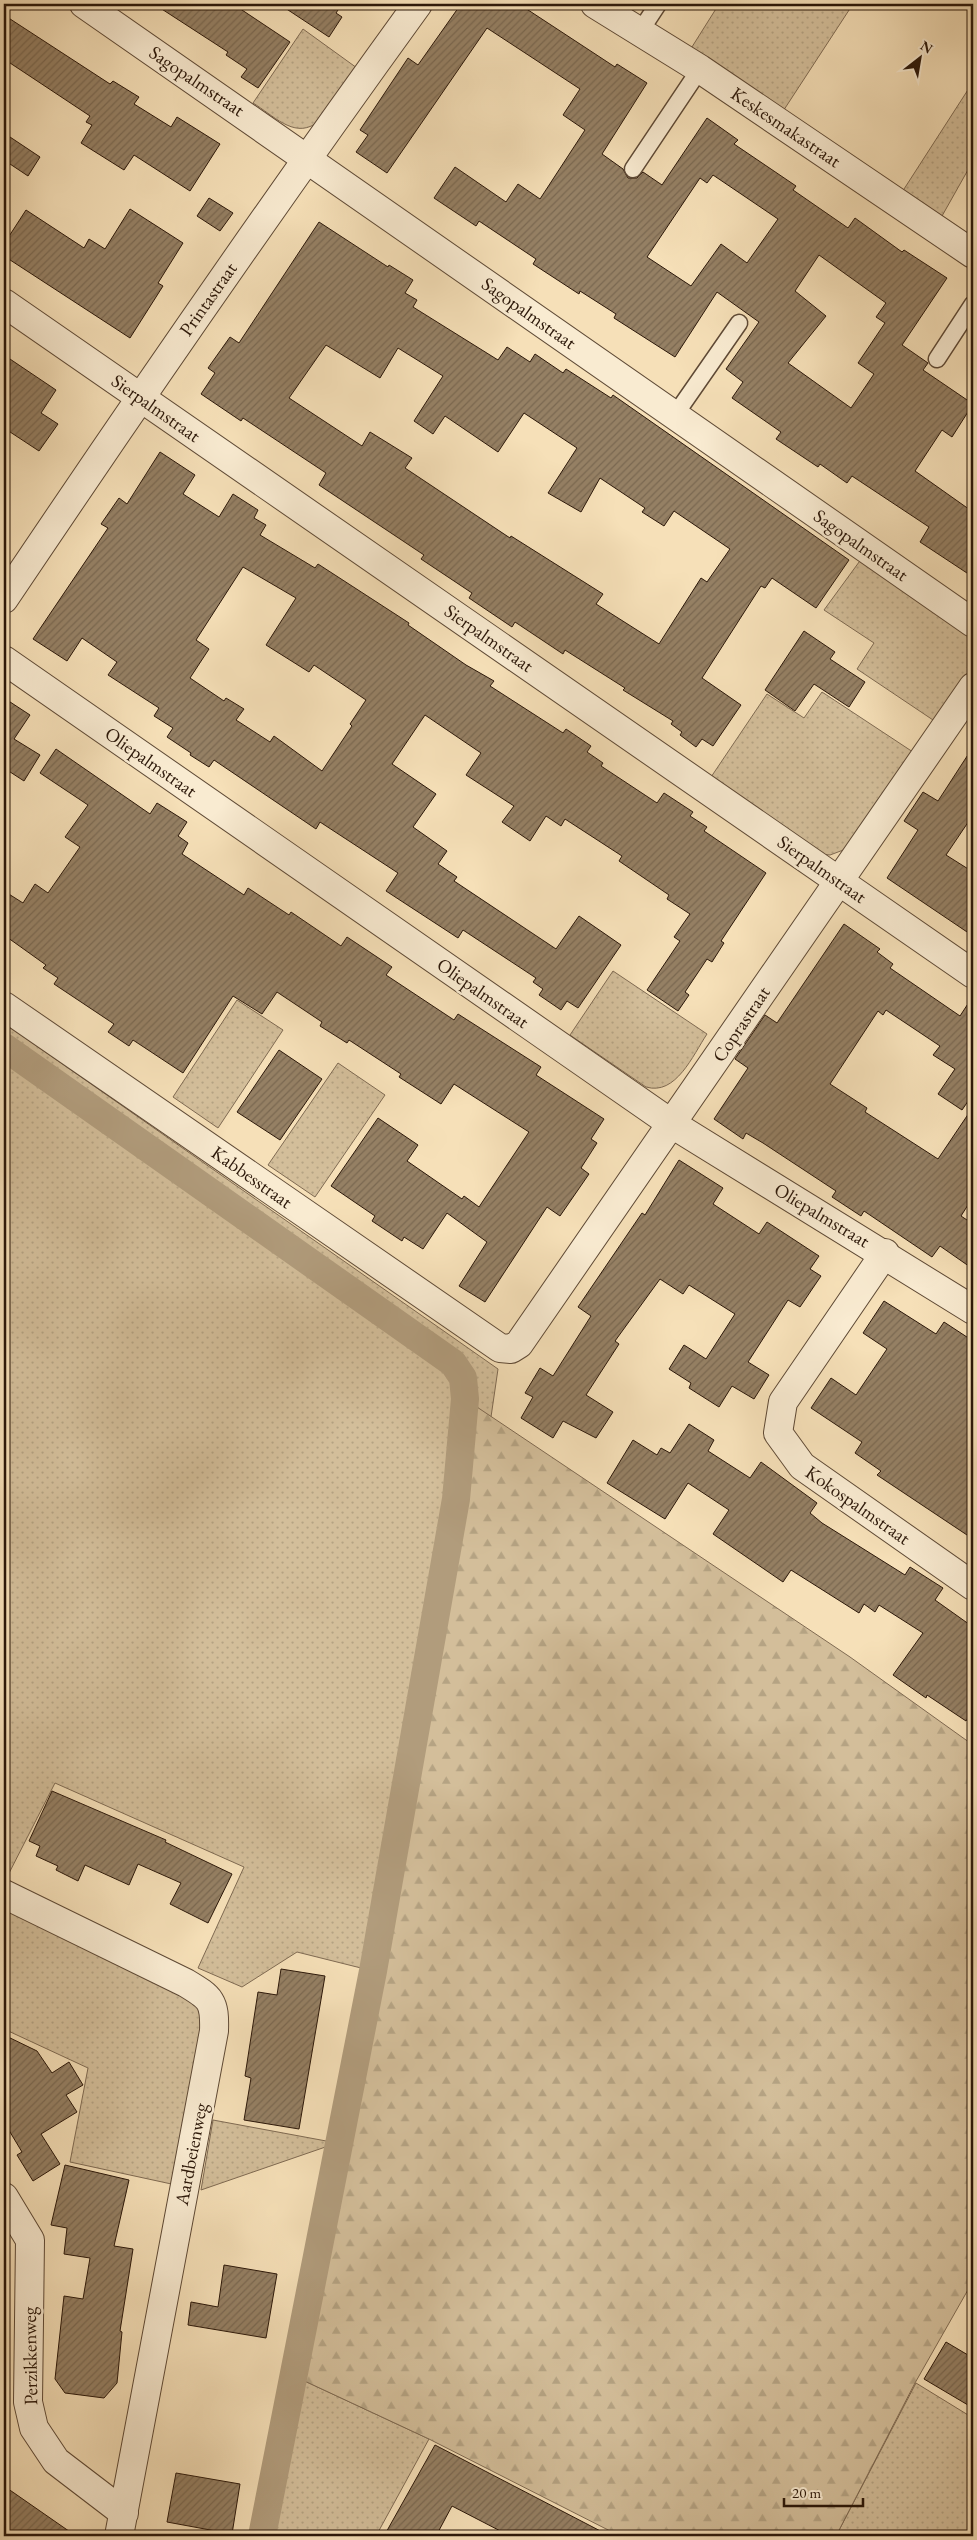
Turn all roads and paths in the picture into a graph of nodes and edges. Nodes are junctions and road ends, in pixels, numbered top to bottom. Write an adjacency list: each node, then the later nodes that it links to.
1 (84, 4): 7 (street, Sagopalmstraat)
2 (418, 4): 7 (street, Printastraat)
3 (595, 4): 5 (street, Keskesmakastraat)
4 (658, 4): 5 (lane)
5 (639, 33): 6 (street, Keskesmakastraat)
6 (700, 69): 8 (lane); 9 (street, Keskesmakastraat)
7 (307, 157): 14 (street, Printastraat); 15 (street, Sagopalmstraat)
8 (633, 169)
9 (973, 254)
10 (4, 303): 14 (street, Sierpalmstraat)
11 (973, 304): 13 (lane)
12 (739, 323): 15 (lane)
13 (937, 359)
14 (140, 396): 16 (street, Printastraat); 20 (street, Sierpalmstraat)
15 (675, 415): 17 (street, Sagopalmstraat)
16 (4, 599)
17 (973, 623)
18 (4, 660): 23 (street, Oliepalmstraat)
19 (973, 687): 20 (street, Coprastraat)
20 (838, 881): 21 (street, Sierpalmstraat); 23 (street, Coprastraat)
21 (973, 974)
22 (4, 1006): 26 (street, Kabbesstraat)
23 (672, 1124): 24 (street, Oliepalmstraat); 26 (street, Coprastraat)
24 (885, 1253): 25 (street, Oliepalmstraat); 27 (street, Kokospalmstraat)
25 (973, 1310)
26 (500, 1348)
27 (973, 1586)
28 (4, 1894): 30 (street, Aardbeienweg)
29 (4, 2197): 30 (street, Perzikkenweg)
30 (122, 2524)

